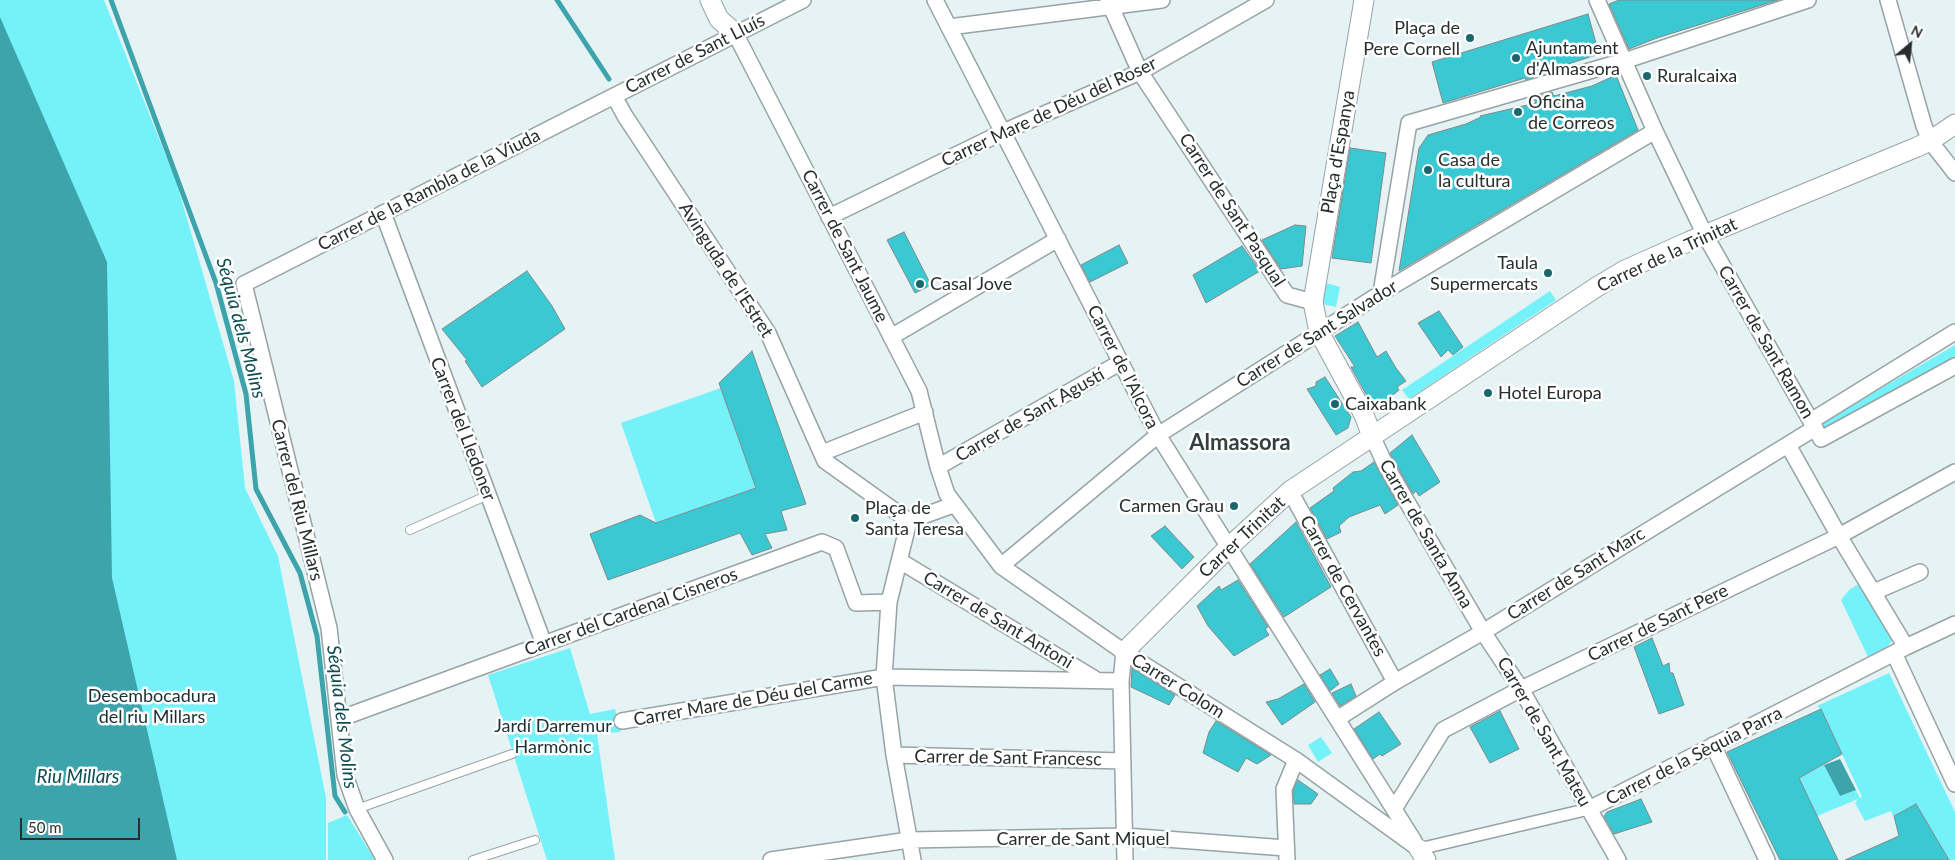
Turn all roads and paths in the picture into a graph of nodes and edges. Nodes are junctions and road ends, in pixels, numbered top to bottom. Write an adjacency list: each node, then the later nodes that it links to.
1 (710, 0): 12 (street, Carrer de Sant Jaume)
2 (803, 0): 12 (street, Carrer de Sant Lluís)
3 (935, 0): 11 (street, Carrer de l'Alcora)
4 (1162, 0): 10 (street)
5 (1266, 0): 14 (street, Carrer Mare de Déu del Roser)
6 (1597, 0): 13 (street, Carrer de Sant Ramon)
7 (1808, 0): 13 (street)
8 (1888, 0): 19 (street)
9 (1364, 1): 29 (street, Plaça d'Espanya)
10 (1109, 3): 11 (street); 14 (street, Carrer de Sant Pasqual)
11 (949, 27): 18 (street, Carrer de l'Alcora)
12 (735, 34): 15 (street, Carrer de Sant Lluís); 24 (street, Carrer de Sant Jaume)
13 (1624, 61): 17 (street, Carrer de Sant Ramon); 22 (street)
14 (1140, 72): 18 (street, Carrer Mare de Déu del Roser); 29 (street, Carrer de Sant Pasqual)
15 (614, 96): 23 (street, Carrer de la Rambla de la Viuda); 40 (street, Avinguda de l'Estret)
16 (1955, 124): 19 (street, Carrer de la Trinitat)
17 (1655, 131): 25 (street, Carrer de Sant Ramon); 28 (street, Carrer de Sant Salvador)
18 (1003, 132): 24 (street, Carrer Mare de Déu del Roser); 26 (street, Carrer de l'Alcora)
19 (1930, 141): 21 (street); 25 (street, Carrer de la Trinitat)
20 (1400, 145): 22 (lane)
21 (1955, 173)
22 (1401, 174): 28 (street)
23 (382, 213): 27 (street, Carrer de la Rambla de la Viuda); 44 (street, Carrer del Lledoner)
24 (829, 218): 32 (street, Carrer de Sant Jaume)
25 (1705, 235): 36 (street, Carrer de Sant Ramon); 38 (street, Carrer de la Trinitat)
26 (1058, 239): 32 (street); 33 (street, Carrer de l'Alcora)
27 (244, 284): 65 (street, Carrer del Riu Millars)
28 (1381, 293): 30 (street, Carrer de Sant Salvador)
29 (1313, 302): 30 (street)
30 (1319, 332): 37 (street, Carrer de Sant Salvador); 38 (street)
31 (1955, 332): 36 (street, Carrer de Sant Marc)
32 (891, 337): 35 (street, Carrer de Sant Jaume)
33 (1121, 362): 37 (street, Carrer de l'Alcora); 41 (street, Carrer de Sant Agustí)
34 (1955, 366): 36 (street, Carrer de Sant Marc)
35 (925, 412): 40 (street); 41 (street, Carrer de Sant Jaume)
36 (1816, 429): 39 (street, Carrer de Sant Marc)
37 (1158, 434): 49 (street, Carrer de l'Alcora); 51 (street, Carrer de Sant Salvador)
38 (1372, 436): 43 (street, Carrer Trinitat); 56 (street, Carrer de Santa Anna)
39 (1788, 445): 48 (street); 56 (street, Carrer de Sant Marc)
40 (822, 453): 46 (street)
41 (938, 467): 45 (street, Carrer de Sant Jaume)
42 (1955, 472): 48 (street, Carrer de Sant Pere)
43 (1290, 491): 49 (street, Carrer Trinitat); 63 (street, Carrer de Cervantes)
44 (488, 495): 47 (lane); 57 (street, Carrer del Lledoner)
45 (953, 505): 46 (street); 51 (street, Carrer Colom)
46 (908, 521): 50 (street)
47 (410, 530)
48 (1839, 536): 53 (street); 64 (street, Carrer de Sant Pere)
49 (1229, 547): 59 (street, Carrer Trinitat); 66 (street, Carrer de l'Alcora)
50 (900, 561): 54 (street); 61 (street, Carrer de Sant Antoni)
51 (1001, 566): 59 (street, Carrer Colom)
52 (1920, 572): 53 (street)
53 (1874, 592): 58 (street)
54 (889, 602): 57 (street, Carrer del Cardenal Cisneros); 60 (street)
55 (1955, 624): 58 (street, Carrer de la Sèquia Parra)
56 (1483, 632): 63 (street, Carrer de Sant Marc); 64 (street, Carrer de Sant Mateu)
57 (544, 644): 65 (street, Carrer del Cardenal Cisneros)
58 (1900, 650): 68 (street, Carrer de la Sèquia Parra); 73 (street)
59 (1124, 652): 62 (street); 71 (street, Carrer Colom)
60 (884, 677): 61 (street, Carrer Mare de Déu del Carme); 67 (street, Carrer Mare de Déu del Carme); 70 (street)
61 (1096, 680): 62 (street, Carrer Mare de Déu del Carme)
62 (1121, 681): 72 (street)
63 (1395, 682): 66 (street, Carrer de Sant Marc)
64 (1521, 689): 75 (street, Carrer de Sant Pere); 76 (street, Carrer de Sant Mateu)
65 (339, 718): 74 (street, Carrer del Riu Millars)
66 (1337, 719): 75 (street, Carrer de l'Alcora)
67 (622, 721)
68 (1714, 745): 76 (street, Carrer de la Sèquia Parra); 88 (street)
69 (512, 754): 74 (lane)
70 (894, 755): 72 (street, Carrer de Sant Francesc); 79 (street)
71 (1296, 760): 80 (street); 81 (street, Carrer Colom)
72 (1123, 761): 77 (street)
73 (1955, 784)
74 (357, 809): 82 (street, Carrer del Riu Millars)
75 (1394, 809): 81 (street, Carrer de l'Alcora)
76 (1589, 809): 81 (street, Carrer de la Sèquia Parra); 87 (street, Carrer de Sant Mateu)
77 (1125, 836): 79 (street, Carrer de Sant Miquel); 80 (street, Carrer de Sant Miquel); 86 (street)
78 (535, 840): 83 (lane)
79 (909, 840): 84 (street, Carrer de Sant Miquel); 85 (street)
80 (1287, 854)
81 (1422, 854)
82 (385, 860)
83 (474, 860)
84 (770, 860)
85 (913, 860)
86 (1125, 860)
87 (1618, 860)
88 (1766, 860)

